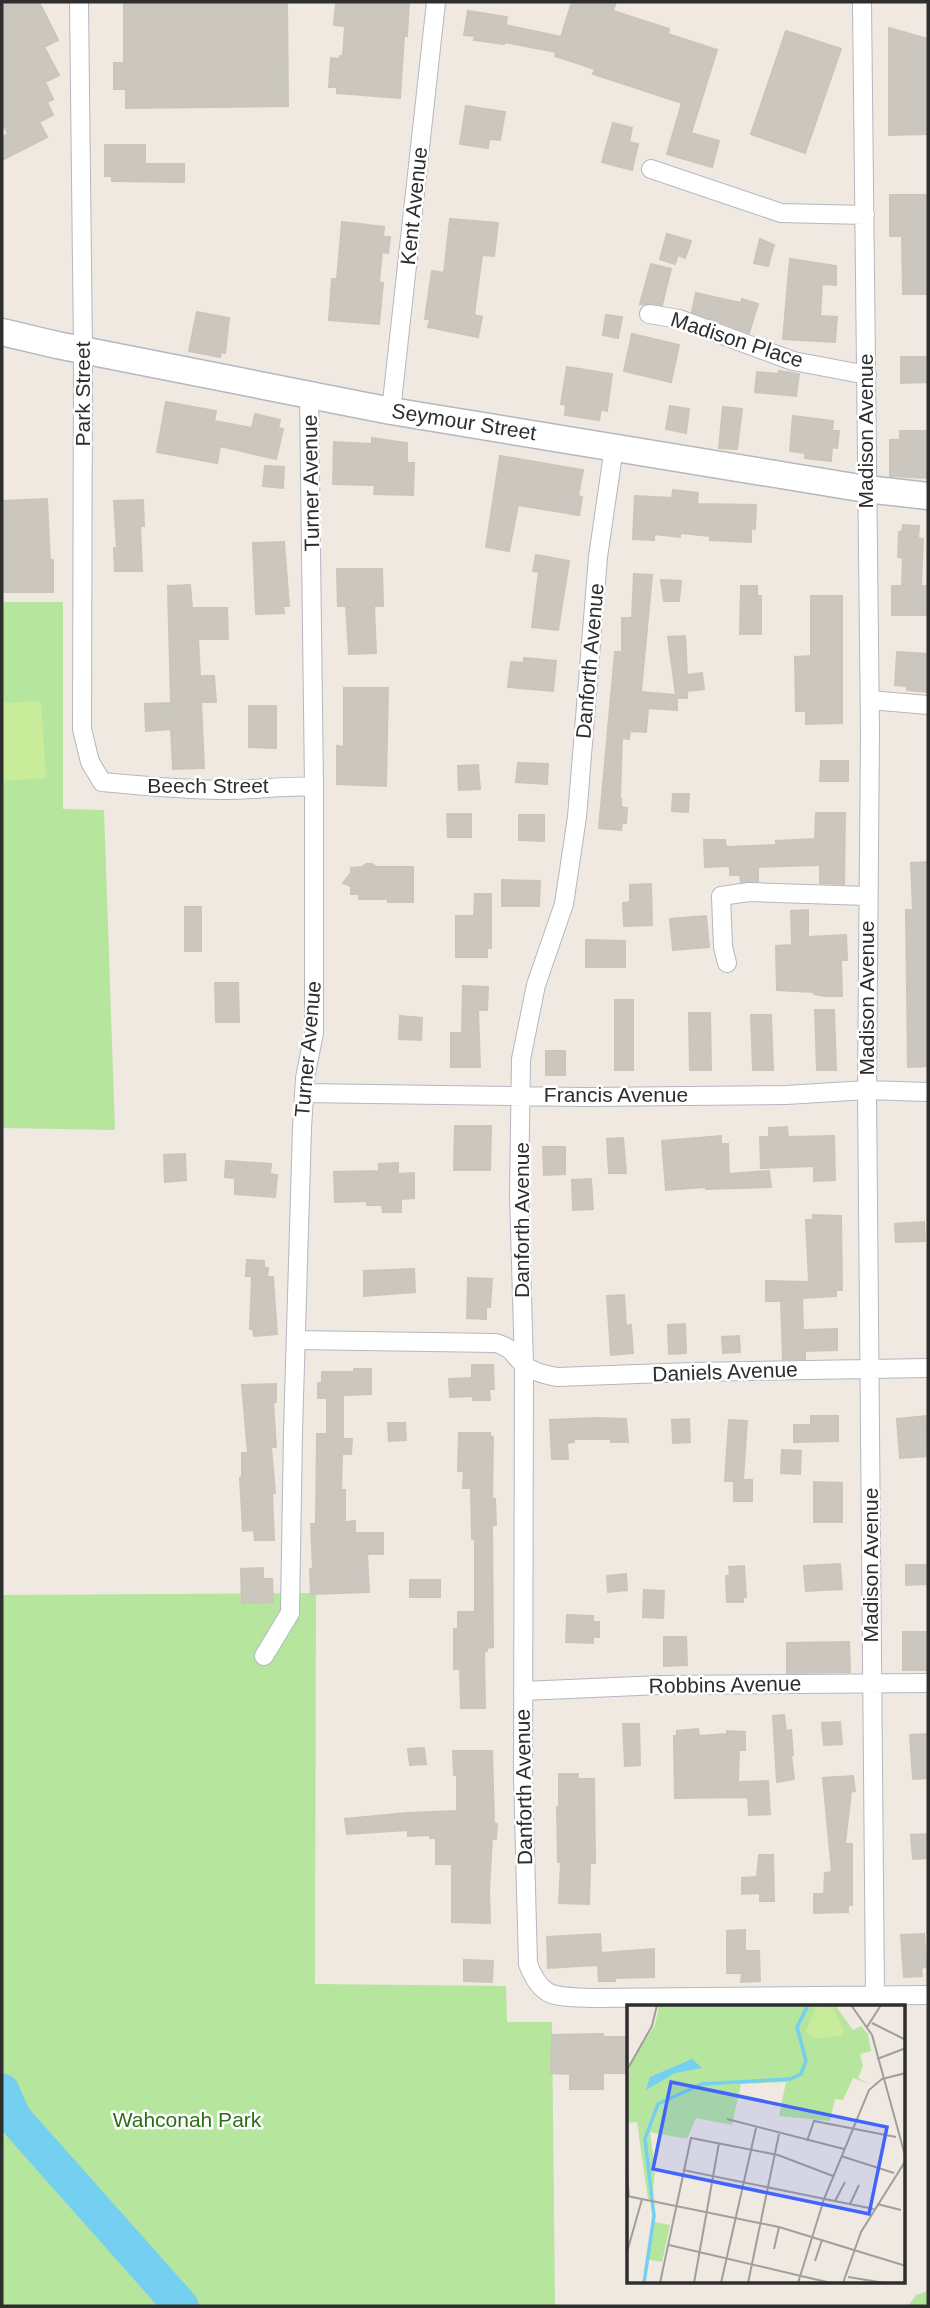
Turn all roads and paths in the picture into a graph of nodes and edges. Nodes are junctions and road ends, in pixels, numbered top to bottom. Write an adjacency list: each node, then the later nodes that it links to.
1 (79, 2): 8 (street, Park Street)
2 (436, 2): 11 (street, Kent Avenue)
3 (862, 2): 5 (street, Madison Avenue)
4 (651, 169): 5 (street)
5 (865, 215): 9 (street, Madison Avenue)
6 (649, 314): 9 (street, Madison Place)
7 (2, 332): 8 (street, Seymour Street)
8 (83, 350): 10 (street, Seymour Street); 17 (street, Park Street)
9 (867, 375): 13 (street, Madison Avenue)
10 (309, 393): 11 (street, Seymour Street); 18 (street, Turner Avenue)
11 (391, 411): 12 (street, Seymour Street)
12 (614, 447): 13 (street, Seymour Street); 24 (street, Danforth Avenue)
13 (866, 489): 14 (street, Seymour Street); 15 (street, Madison Avenue)
14 (928, 496)
15 (870, 700): 16 (street); 19 (street, Madison Avenue)
16 (928, 705)
17 (102, 782): 18 (street, Beech Street)
18 (314, 788): 23 (street, Turner Avenue)
19 (867, 895): 20 (street); 21 (street, Madison Avenue)
20 (727, 963)
21 (867, 1090): 22 (street, Francis Avenue); 24 (street, Francis Avenue); 27 (street, Madison Avenue)
22 (928, 1092)
23 (304, 1093): 24 (street, Francis Avenue); 25 (street, Turner Avenue)
24 (520, 1095): 26 (street, Danforth Avenue)
25 (296, 1340): 26 (street, Daniels Avenue); 29 (street, Turner Avenue)
26 (524, 1365): 27 (street, Daniels Avenue); 32 (street, Danforth Avenue)
27 (870, 1368): 28 (street, Daniels Avenue); 30 (street, Madison Avenue)
28 (928, 1368)
29 (264, 1656)
30 (871, 1682): 31 (street, Robbins Avenue); 32 (street, Robbins Avenue); 33 (street, Madison Avenue)
31 (928, 1683)
32 (523, 1691): 33 (street, Danforth Avenue)
33 (875, 1995): 34 (street)
34 (928, 1995)

